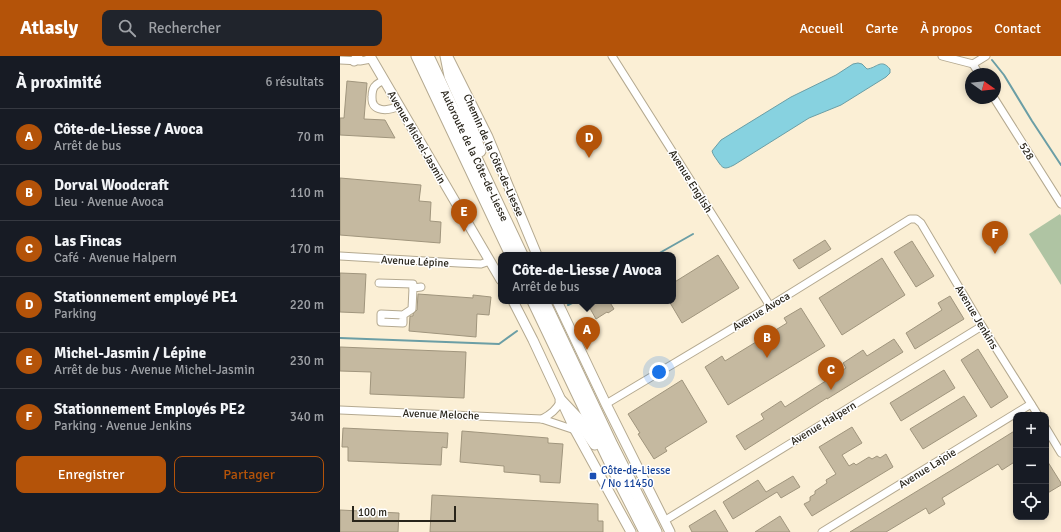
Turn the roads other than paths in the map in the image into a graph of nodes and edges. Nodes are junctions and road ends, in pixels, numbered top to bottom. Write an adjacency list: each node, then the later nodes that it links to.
1 (417, 56): 18 (highway, Autoroute de la Côte-de-Liesse)
2 (428, 56): 16 (highway, Autoroute de la Côte-de-Liesse)
3 (447, 56): 16 (highway); 20 (main road, Chemin de la Côte-de-Liesse)
4 (612, 56): 29 (street, Avenue English)
5 (942, 56): 10 (street)
6 (986, 56): 10 (street)
7 (371, 57): 8 (street); 12 (main road, Avenue Michel-Jasmin)
8 (356, 58): 9 (street)
9 (340, 60)
10 (973, 64): 11 (street)
11 (975, 68)
12 (384, 80): 14 (main road, Avenue Michel-Jasmin); 14 (street)
13 (998, 104): 15 (street, 528)
14 (399, 106): 22 (main road, Avenue Michel-Jasmin)
15 (1061, 204)
16 (505, 219): 19 (highway, Autoroute de la Côte-de-Liesse)
17 (916, 219): 29 (street, Avenue Avoca); 31 (street, Avenue Jenkins)
18 (510, 252)
19 (521, 252)
20 (536, 252)
21 (340, 256): 22 (street, Avenue Lépine)
22 (490, 261): 23 (main road, Avenue Michel-Jasmin)
23 (498, 275)
24 (379, 283): 30 (street)
25 (514, 304): 32 (main road)
26 (534, 304): 41 (highway)
27 (545, 304): 45 (highway)
28 (558, 304): 33 (main road)
29 (770, 306): 33 (street, Avenue Avoca)
30 (403, 315)
31 (982, 326): 34 (street, Avenue Jenkins); 42 (street, Avenue Halpern)
32 (561, 401): 37 (street); 38 (main road); 41 (highway)
33 (606, 404): 42 (main road)
34 (1031, 404): 36 (street, Avenue Jenkins); 47 (street, Avenue Lajoie)
35 (340, 410): 37 (street, Avenue Meloche)
36 (1036, 412)
37 (542, 419): 38 (street, Avenue Meloche)
38 (575, 430): 43 (main road)
39 (1049, 433): 40 (street)
40 (1061, 453)
41 (616, 477): 44 (highway)
42 (664, 521): 46 (main road)
43 (631, 532)
44 (645, 532)
45 (656, 532)
46 (670, 532)
47 (822, 532)

